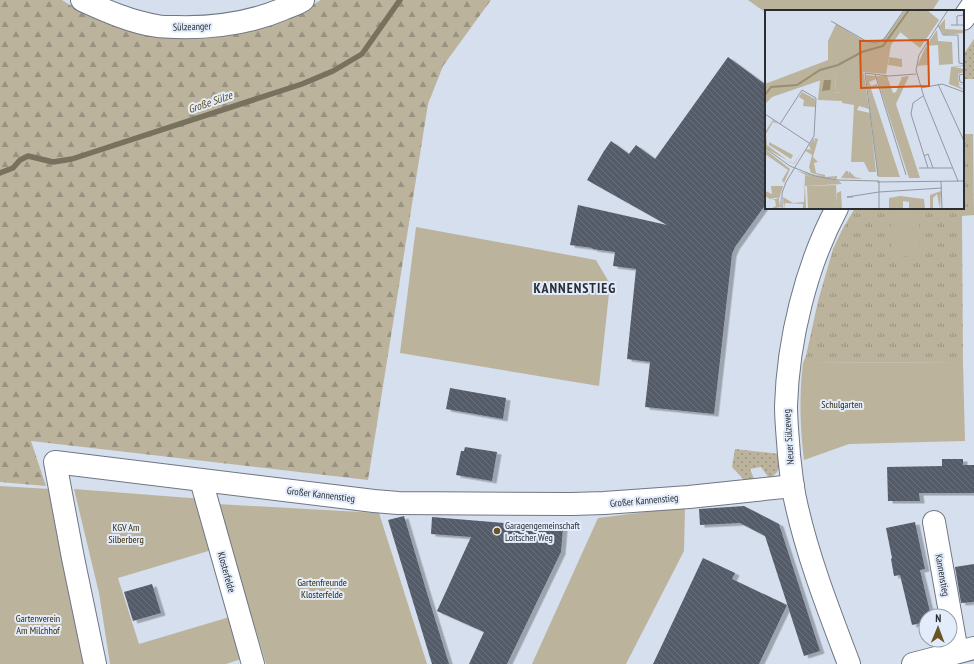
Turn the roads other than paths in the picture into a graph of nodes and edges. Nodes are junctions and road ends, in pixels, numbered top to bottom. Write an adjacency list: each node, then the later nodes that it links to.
1 (82, 0): 2 (street, Sülzeanger)
2 (303, 0)
3 (974, 3): 4 (street)
4 (964, 18)
5 (836, 209): 7 (street, Neuer Sülzeweg)
6 (202, 480): 7 (street, Großer Kannenstieg); 10 (street, Großer Kannenstieg); 11 (street, Klosterfelde)
7 (792, 486): 12 (street, Neuer Sülzeweg)
8 (934, 522): 9 (street, Kannenstieg)
9 (966, 650): 13 (street, Kannenstieg)
10 (95, 664)
11 (253, 664)
12 (849, 664)
13 (913, 664)

